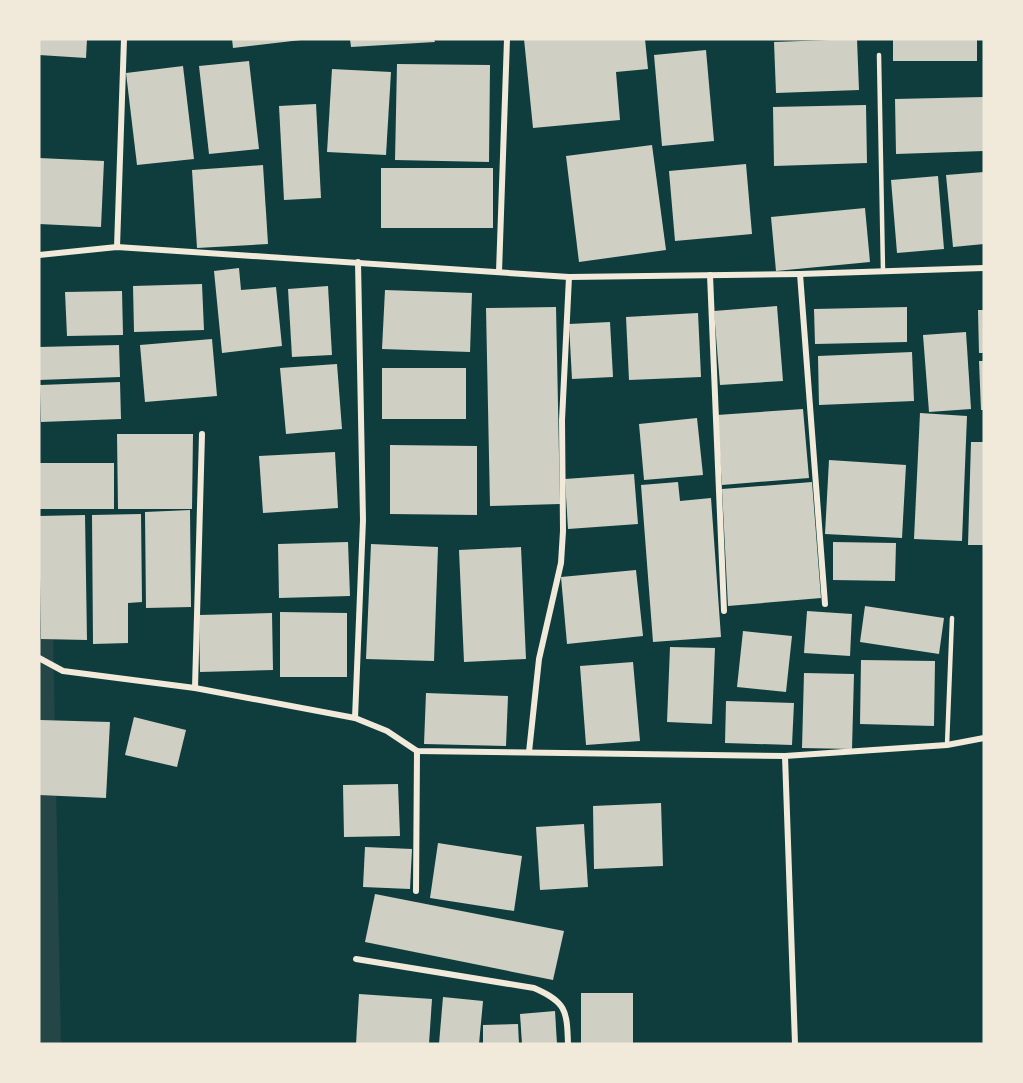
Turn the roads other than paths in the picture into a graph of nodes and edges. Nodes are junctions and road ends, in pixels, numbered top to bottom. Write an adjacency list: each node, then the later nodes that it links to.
1 (124, 39): 4 (street)
2 (507, 39): 9 (street)
3 (879, 55): 8 (lane)
4 (117, 248): 5 (street); 6 (street)
5 (39, 255)
6 (358, 262): 9 (street); 19 (street)
7 (984, 268): 8 (street)
8 (883, 271): 10 (street)
9 (499, 272): 12 (street)
10 (800, 274): 11 (street); 14 (street)
11 (710, 275): 12 (street); 15 (street)
12 (569, 277): 23 (street)
13 (202, 434): 18 (street)
14 (825, 604)
15 (724, 611)
16 (952, 618): 21 (lane)
17 (39, 658): 18 (street)
18 (195, 688): 19 (street)
19 (355, 718): 22 (street)
20 (984, 738): 21 (street)
21 (947, 745): 24 (street)
22 (417, 751): 23 (street); 25 (street)
23 (529, 752): 24 (street)
24 (785, 756): 28 (street)
25 (416, 891)
26 (356, 959): 27 (street)
27 (568, 1044)
28 (795, 1044)

